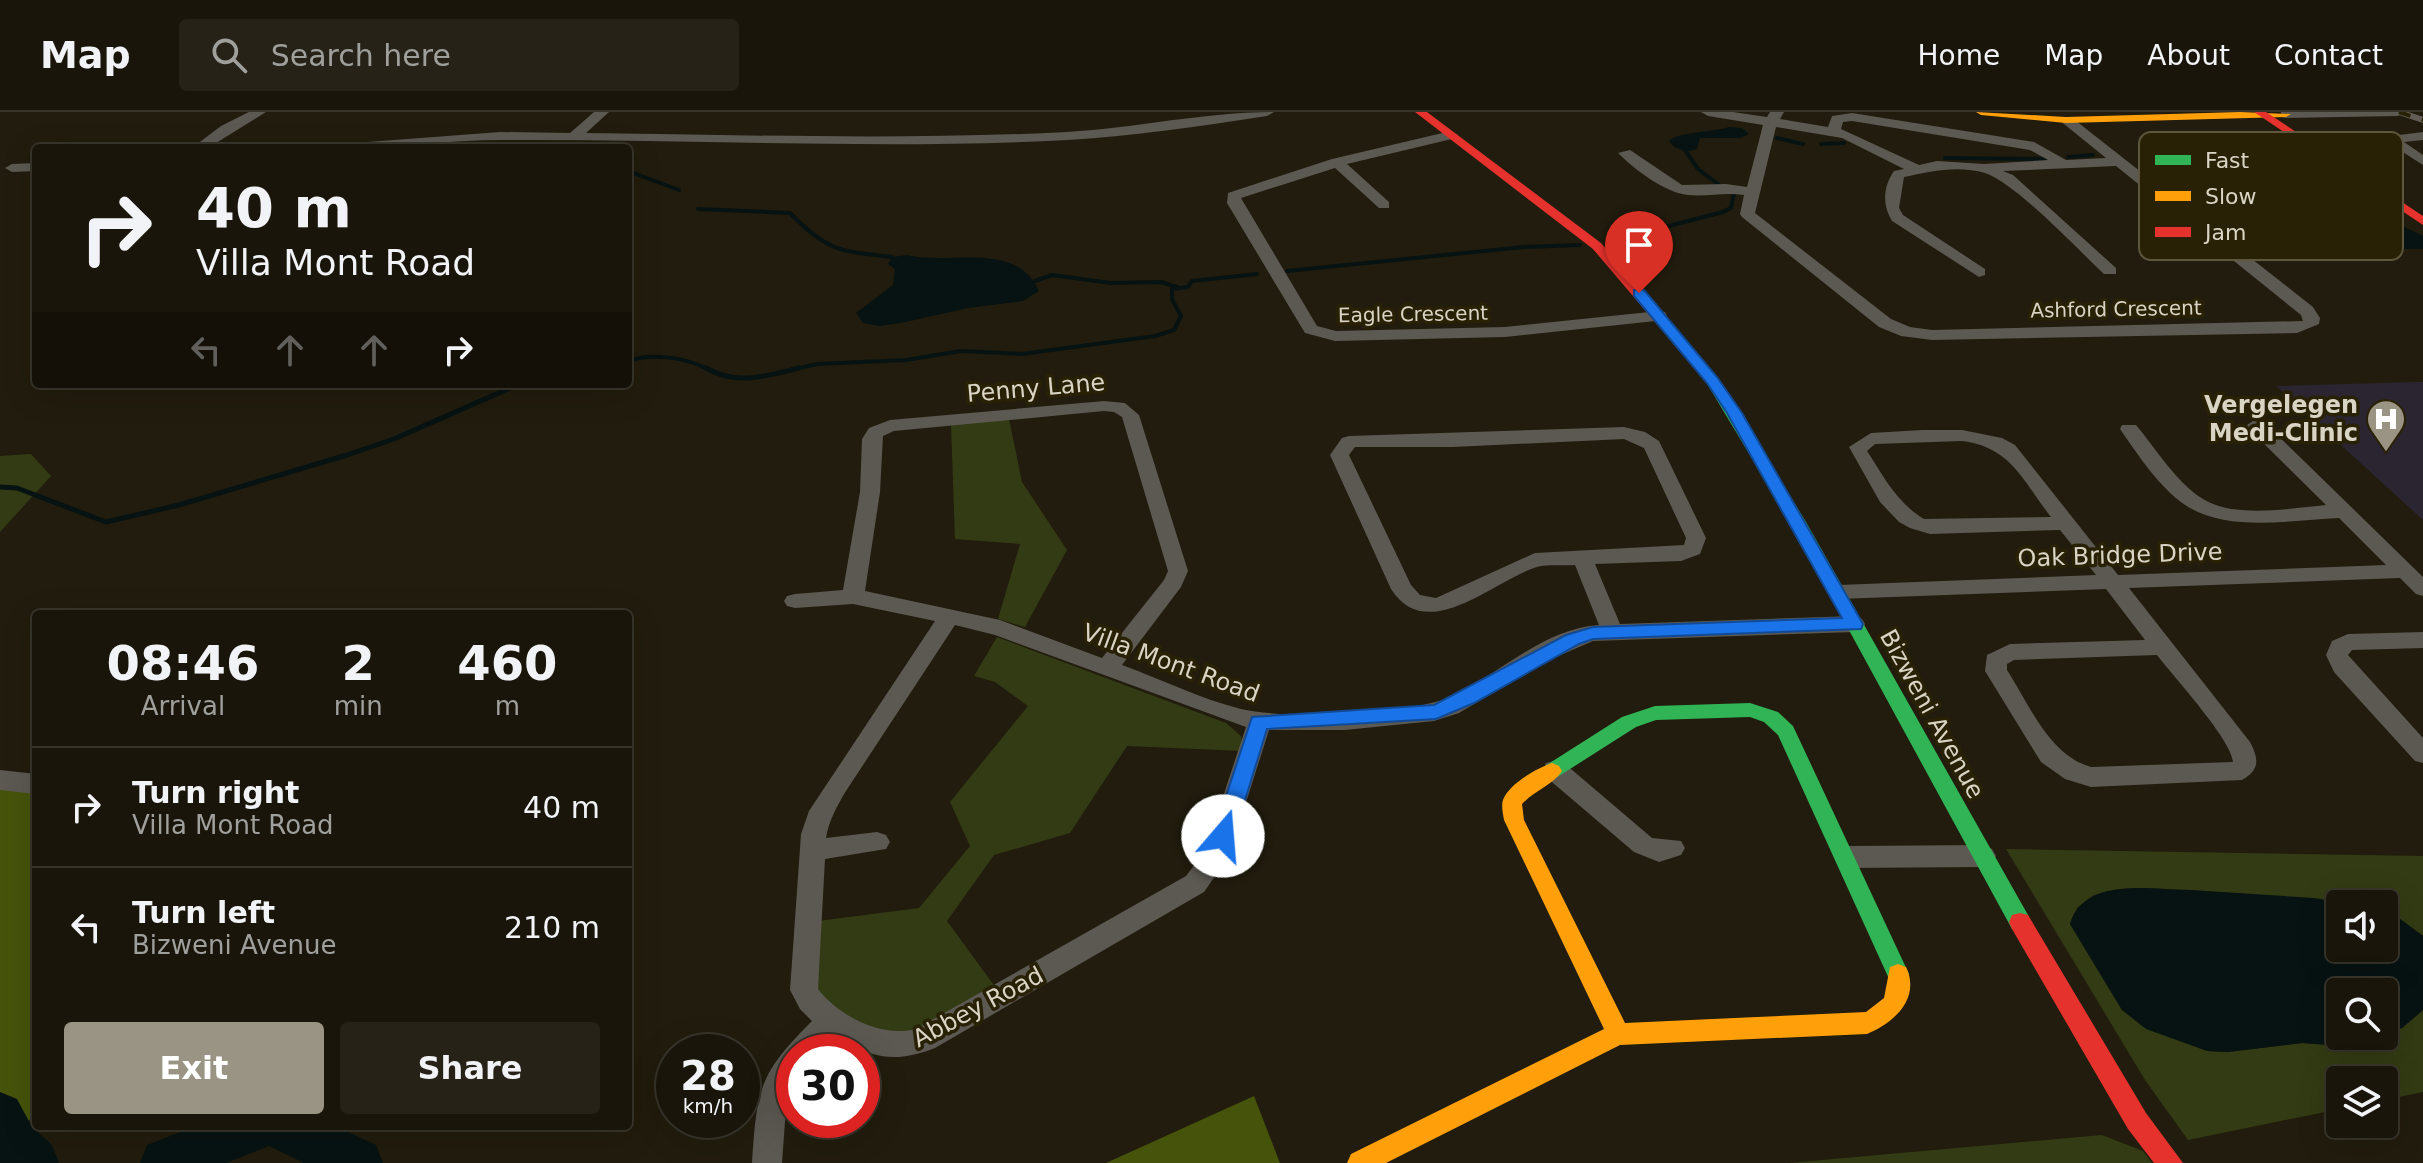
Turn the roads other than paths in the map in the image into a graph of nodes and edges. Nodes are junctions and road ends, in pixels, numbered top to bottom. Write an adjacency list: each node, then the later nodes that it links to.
1 (259, 112): 18 (street)
2 (602, 112): 15 (street)
3 (1267, 112): 15 (street)
4 (1420, 112): 14 (street, Bizweni Avenue)
5 (1708, 112): 9 (street)
6 (1981, 112): 10 (street)
7 (2398, 112): 8 (street)
8 (2273, 113): 10 (street); 12 (street); 13 (street)
9 (1775, 117): 11 (street); 32 (street)
10 (2066, 120): 24 (street, Ashford Crescent)
11 (1833, 132): 25 (street); 29 (street)
12 (2299, 132)
13 (2305, 132)
14 (1451, 135): 23 (street, Eagle Crescent); 40 (street, Bizweni Avenue)
15 (574, 136): 19 (street)
16 (2423, 136): 17 (street)
17 (2403, 138)
18 (205, 144)
19 (390, 144)
20 (2403, 148): 22 (street)
21 (1625, 153): 32 (street)
22 (2423, 161)
23 (1337, 162): 34 (street); 40 (street, Eagle Crescent)
24 (2119, 162): 25 (street); 30 (street, Ashford Crescent)
25 (2063, 164): 27 (street)
26 (32, 167): 28 (street)
27 (1978, 167): 29 (street); 38 (street)
28 (12, 168)
29 (1916, 169): 39 (street)
30 (2139, 178)
31 (2403, 190): 33 (street)
32 (1751, 192): 37 (street, Ashford Crescent)
33 (2423, 202)
34 (1384, 205)
35 (2403, 207): 36 (street)
36 (2423, 221)
37 (2243, 260)
38 (2110, 271)
39 (1979, 272)
40 (1659, 316): 49 (street, Bizweni Avenue)
41 (2256, 425): 43 (street)
42 (2129, 429): 43 (street)
43 (2343, 511): 46 (street)
44 (2066, 523): 44 (street); 47 (street)
45 (1582, 557): 45 (street); 54 (street)
46 (2405, 571): 47 (street, Oak Bridge Drive); 48 (street)
47 (2111, 581): 49 (street, Oak Bridge Drive); 56 (street)
48 (2423, 589)
49 (1838, 592): 53 (street, Bizweni Avenue)
50 (853, 597): 51 (street, Villa Mont Road); 52 (street, Villa Mont Road); 57 (street, Penny Lane)
51 (795, 601)
52 (949, 617): 57 (street, Villa Mont Road); 65 (street, Abbey Road)
53 (1854, 624): 54 (street, Villa Mont Road); 66 (street, Bizweni Avenue)
54 (1612, 631): 58 (street, Villa Mont Road)
55 (2423, 640): 59 (street)
56 (2163, 647): 56 (street)
57 (1106, 669): 58 (street, Villa Mont Road)
58 (1259, 723): 68 (street, Abbey Road)
59 (2423, 754)
60 (1555, 770): 64 (street); 67 (street); 70 (street)
61 (0, 780): 62 (street)
62 (32, 784)
63 (877, 842): 65 (street)
64 (1672, 848)
65 (813, 850): 68 (street, Abbey Road)
66 (1983, 856): 67 (street); 74 (street, Bizweni Avenue)
67 (1847, 857): 70 (street)
68 (833, 1019): 69 (street)
69 (818, 1034)
70 (1618, 1034): 73 (street)
71 (776, 1084): 72 (street)
72 (767, 1163)
73 (1360, 1163)
74 (2170, 1163)

